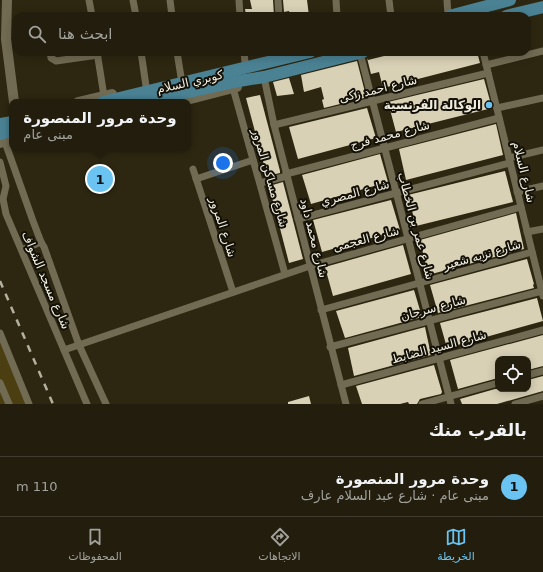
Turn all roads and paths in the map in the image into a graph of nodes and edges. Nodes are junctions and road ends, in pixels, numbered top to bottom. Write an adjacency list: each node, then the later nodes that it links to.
1 (7, 0): 46 (main road)
2 (89, 0): 12 (street)
3 (133, 0): 13 (street)
4 (170, 0): 14 (street)
5 (239, 0): 15 (street)
6 (278, 0): 16 (street)
7 (336, 0): 17 (street)
8 (389, 0): 18 (street)
9 (447, 0): 19 (street)
10 (508, 0): 20 (main road)
11 (543, 7): 21 (main road)
12 (91, 12)
13 (135, 12)
14 (172, 12)
15 (240, 12)
16 (280, 12)
17 (337, 12)
18 (390, 12)
19 (448, 12)
20 (463, 12)
21 (522, 12)
22 (543, 51): 23 (street)
23 (531, 54)
24 (51, 56): 25 (street)
25 (85, 56)
26 (97, 56): 47 (street)
27 (142, 56): 42 (street)
28 (178, 56): 39 (street)
29 (244, 56): 35 (street)
30 (346, 56): 40 (main road, كوبري السلام)
31 (363, 56): 50 (street, شارع عمر بن الخطاب)
32 (484, 56): 36 (street, شارع السلام)
33 (523, 56): 36 (street)
34 (281, 57): 35 (main road); 41 (main road, كوبري السلام)
35 (245, 62): 38 (main road)
36 (486, 65): 37 (street, شارع السلام)
37 (488, 73): 50 (street, شارع احمد زكى); 51 (street, شارع السلام)
38 (195, 74): 39 (main road); 44 (main road)
39 (181, 77): 42 (main road)
40 (264, 77): 41 (main road, كوبري السلام); 43 (main road); 53 (street, شارع محمد داود)
41 (209, 82): 47 (main road, كوبري السلام); 48 (main road, كوبري السلام)
42 (146, 86): 47 (main road)
43 (233, 88): 44 (main road); 57 (street, شارع مساكن المرور)
44 (200, 97): 49 (main road)
45 (543, 98): 51 (street)
46 (14, 99)
47 (104, 99)
48 (153, 99)
49 (191, 99)
50 (373, 101): 53 (street, شارع احمد زكى); 55 (street, شارع عمر بن الخطاب)
51 (497, 108): 52 (street, شارع السلام)
52 (499, 118): 55 (street, شارع محمد فرج); 58 (street, شارع السلام)
53 (274, 125): 61 (street, شارع محمد داود)
54 (4, 140): 72 (street)
55 (385, 148): 61 (street, شارع محمد فرج); 66 (street, شارع عمر بن الخطاب)
56 (543, 150): 58 (street, شارع المصري)
57 (254, 160): 62 (street); 63 (street, شارع مساكن المرور)
58 (509, 161): 65 (street, شارع السلام); 66 (street, شارع المصري)
59 (0, 162): 73 (street, شارع مسجد الشواف)
60 (193, 169): 62 (street, شارع المرور)
61 (287, 175): 63 (street, شارع محمد فرج); 68 (street, شارع محمد داود)
62 (196, 179): 78 (street, شارع المرور)
63 (260, 183): 76 (street, شارع مساكن المرور)
64 (543, 186): 65 (street)
65 (517, 192): 67 (street, شارع السلام)
66 (397, 193): 68 (street, شارع المصري); 71 (street, شارع عمر بن الخطاب)
67 (521, 207): 70 (street, شارع السلام); 71 (street, شارع العجمى)
68 (298, 219): 75 (street, شارع محمد داود)
69 (543, 228): 70 (street)
70 (527, 232): 74 (street, شارع السلام)
71 (408, 239): 75 (street, شارع العجمى); 77 (street, شارع عمر بن الخطاب)
72 (42, 242): 73 (street); 84 (street)
73 (22, 250): 86 (street, شارع مسجد الشواف)
74 (532, 252): 77 (street, شارع نزيه شعير); 79 (street, شارع السلام)
75 (310, 266): 76 (street, شارع العجمى); 80 (street, شارع محمد داود)
76 (285, 274): 78 (street, شارع العجمى)
77 (420, 283): 80 (street, شارع نزيه شعير); 81 (street, شارع عمر بن الخطاب)
78 (233, 292): 84 (street, شارع العجمى)
79 (542, 294): 81 (street, شارع سرحان)
80 (321, 310): 85 (street, شارع محمد داود)
81 (430, 321): 85 (street, شارع سرحان); 87 (street, شارع عمر بن الخطاب)
82 (543, 330): 87 (street, شارع السيد الضابط)
83 (0, 333): 96 (street)
84 (79, 345): 86 (street, شارع العجمى); 98 (street)
85 (330, 347): 92 (street, شارع محمد داود)
86 (64, 350): 97 (street, شارع مسجد الشواف)
87 (440, 358): 92 (street, شارع السيد الضابط); 94 (street, شارع عمر بن الخطاب)
88 (543, 371): 89 (street)
89 (531, 374)
90 (0, 383): 95 (street)
91 (495, 384): 94 (street)
92 (340, 385): 99 (street, شارع محمد داود)
93 (543, 396): 101 (street)
94 (450, 400): 100 (street)
95 (9, 404)
96 (29, 404)
97 (87, 404)
98 (106, 404)
99 (346, 404)
100 (422, 404)
101 (515, 404)

